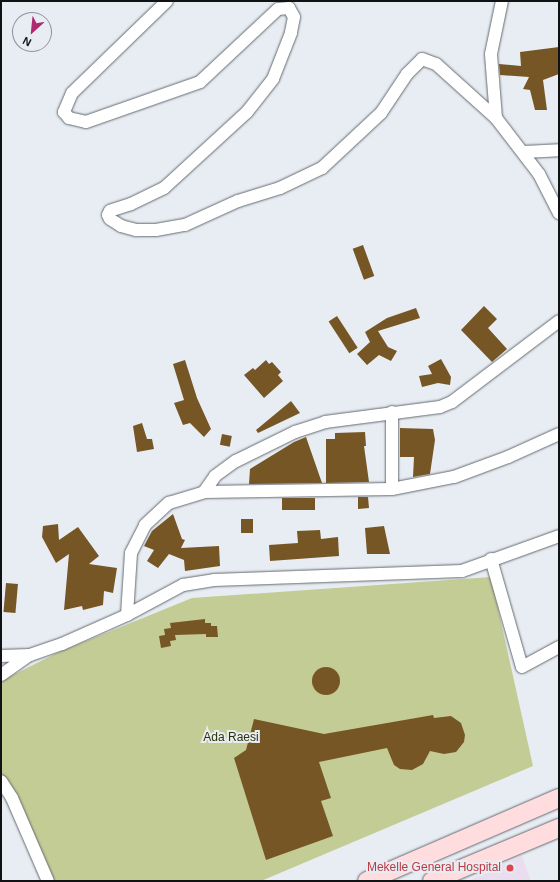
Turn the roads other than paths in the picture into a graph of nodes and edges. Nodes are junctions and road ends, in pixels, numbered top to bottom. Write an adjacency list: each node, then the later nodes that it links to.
1 (167, 1): 3 (street)
2 (502, 1): 3 (street)
3 (496, 118): 5 (street)
4 (559, 150): 5 (street)
5 (524, 152): 6 (street)
6 (559, 213)
7 (559, 321): 8 (street)
8 (392, 412): 10 (street); 11 (street)
9 (559, 434): 10 (street)
10 (392, 489): 11 (street)
11 (204, 492): 14 (street)
12 (559, 536): 13 (street)
13 (492, 560): 14 (street); 15 (street)
14 (127, 615): 16 (street)
15 (559, 647)
16 (30, 655): 17 (street); 18 (street)
17 (1, 656)
18 (1, 675)
19 (1, 782): 22 (street)
20 (552, 801): 21 (main road); 23 (main road)
21 (557, 829): 24 (main road)
22 (48, 881)
23 (368, 881)
24 (432, 881)

